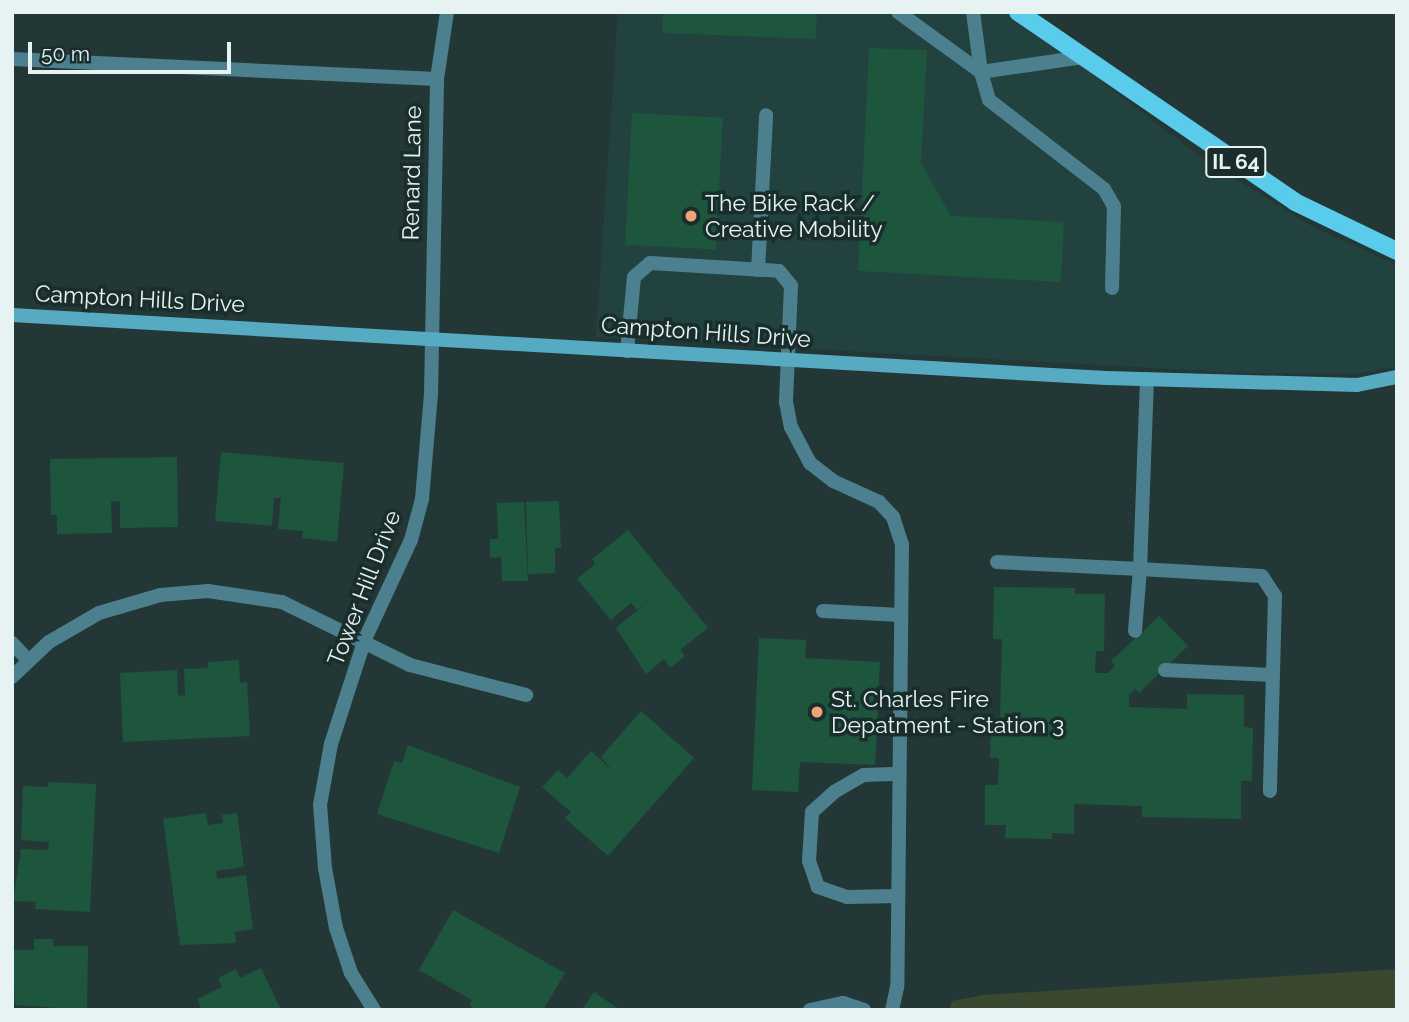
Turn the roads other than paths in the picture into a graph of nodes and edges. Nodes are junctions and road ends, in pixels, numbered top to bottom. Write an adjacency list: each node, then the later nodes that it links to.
1 (447, 12): 8 (street, Renard Lane)
2 (898, 12): 7 (street)
3 (972, 12): 7 (street)
4 (1018, 12): 5 (main road, IL 64)
5 (1083, 57): 7 (street); 10 (main road, IL 64)
6 (12, 59): 8 (street)
7 (981, 72): 12 (street)
8 (437, 79): 14 (street, Renard Lane)
9 (766, 115): 11 (street)
10 (1397, 251)
11 (758, 270): 15 (street); 16 (street)
12 (1112, 288)
13 (12, 315): 14 (street, Campton Hills Drive)
14 (432, 336): 15 (street, Campton Hills Drive); 24 (street, Tower Hill Drive)
15 (627, 351): 16 (street, Campton Hills Drive)
16 (786, 360): 18 (street, Campton Hills Drive); 22 (street)
17 (1397, 377): 18 (street, Campton Hills Drive)
18 (1147, 379): 20 (street)
19 (997, 562): 20 (street)
20 (1140, 569): 23 (street); 28 (street)
21 (823, 611): 22 (street)
22 (901, 615): 31 (street)
23 (1135, 631)
24 (365, 639): 26 (street); 30 (street); 34 (street, Tower Hill Drive)
25 (12, 643): 26 (street)
26 (28, 660): 29 (street)
27 (1165, 670): 28 (street)
28 (1273, 675): 32 (street)
29 (12, 677)
30 (526, 695)
31 (899, 774): 33 (street); 33 (street)
32 (1270, 791)
33 (898, 896): 37 (street)
34 (374, 1010)
35 (810, 1010): 36 (street)
36 (864, 1010)
37 (892, 1010)

